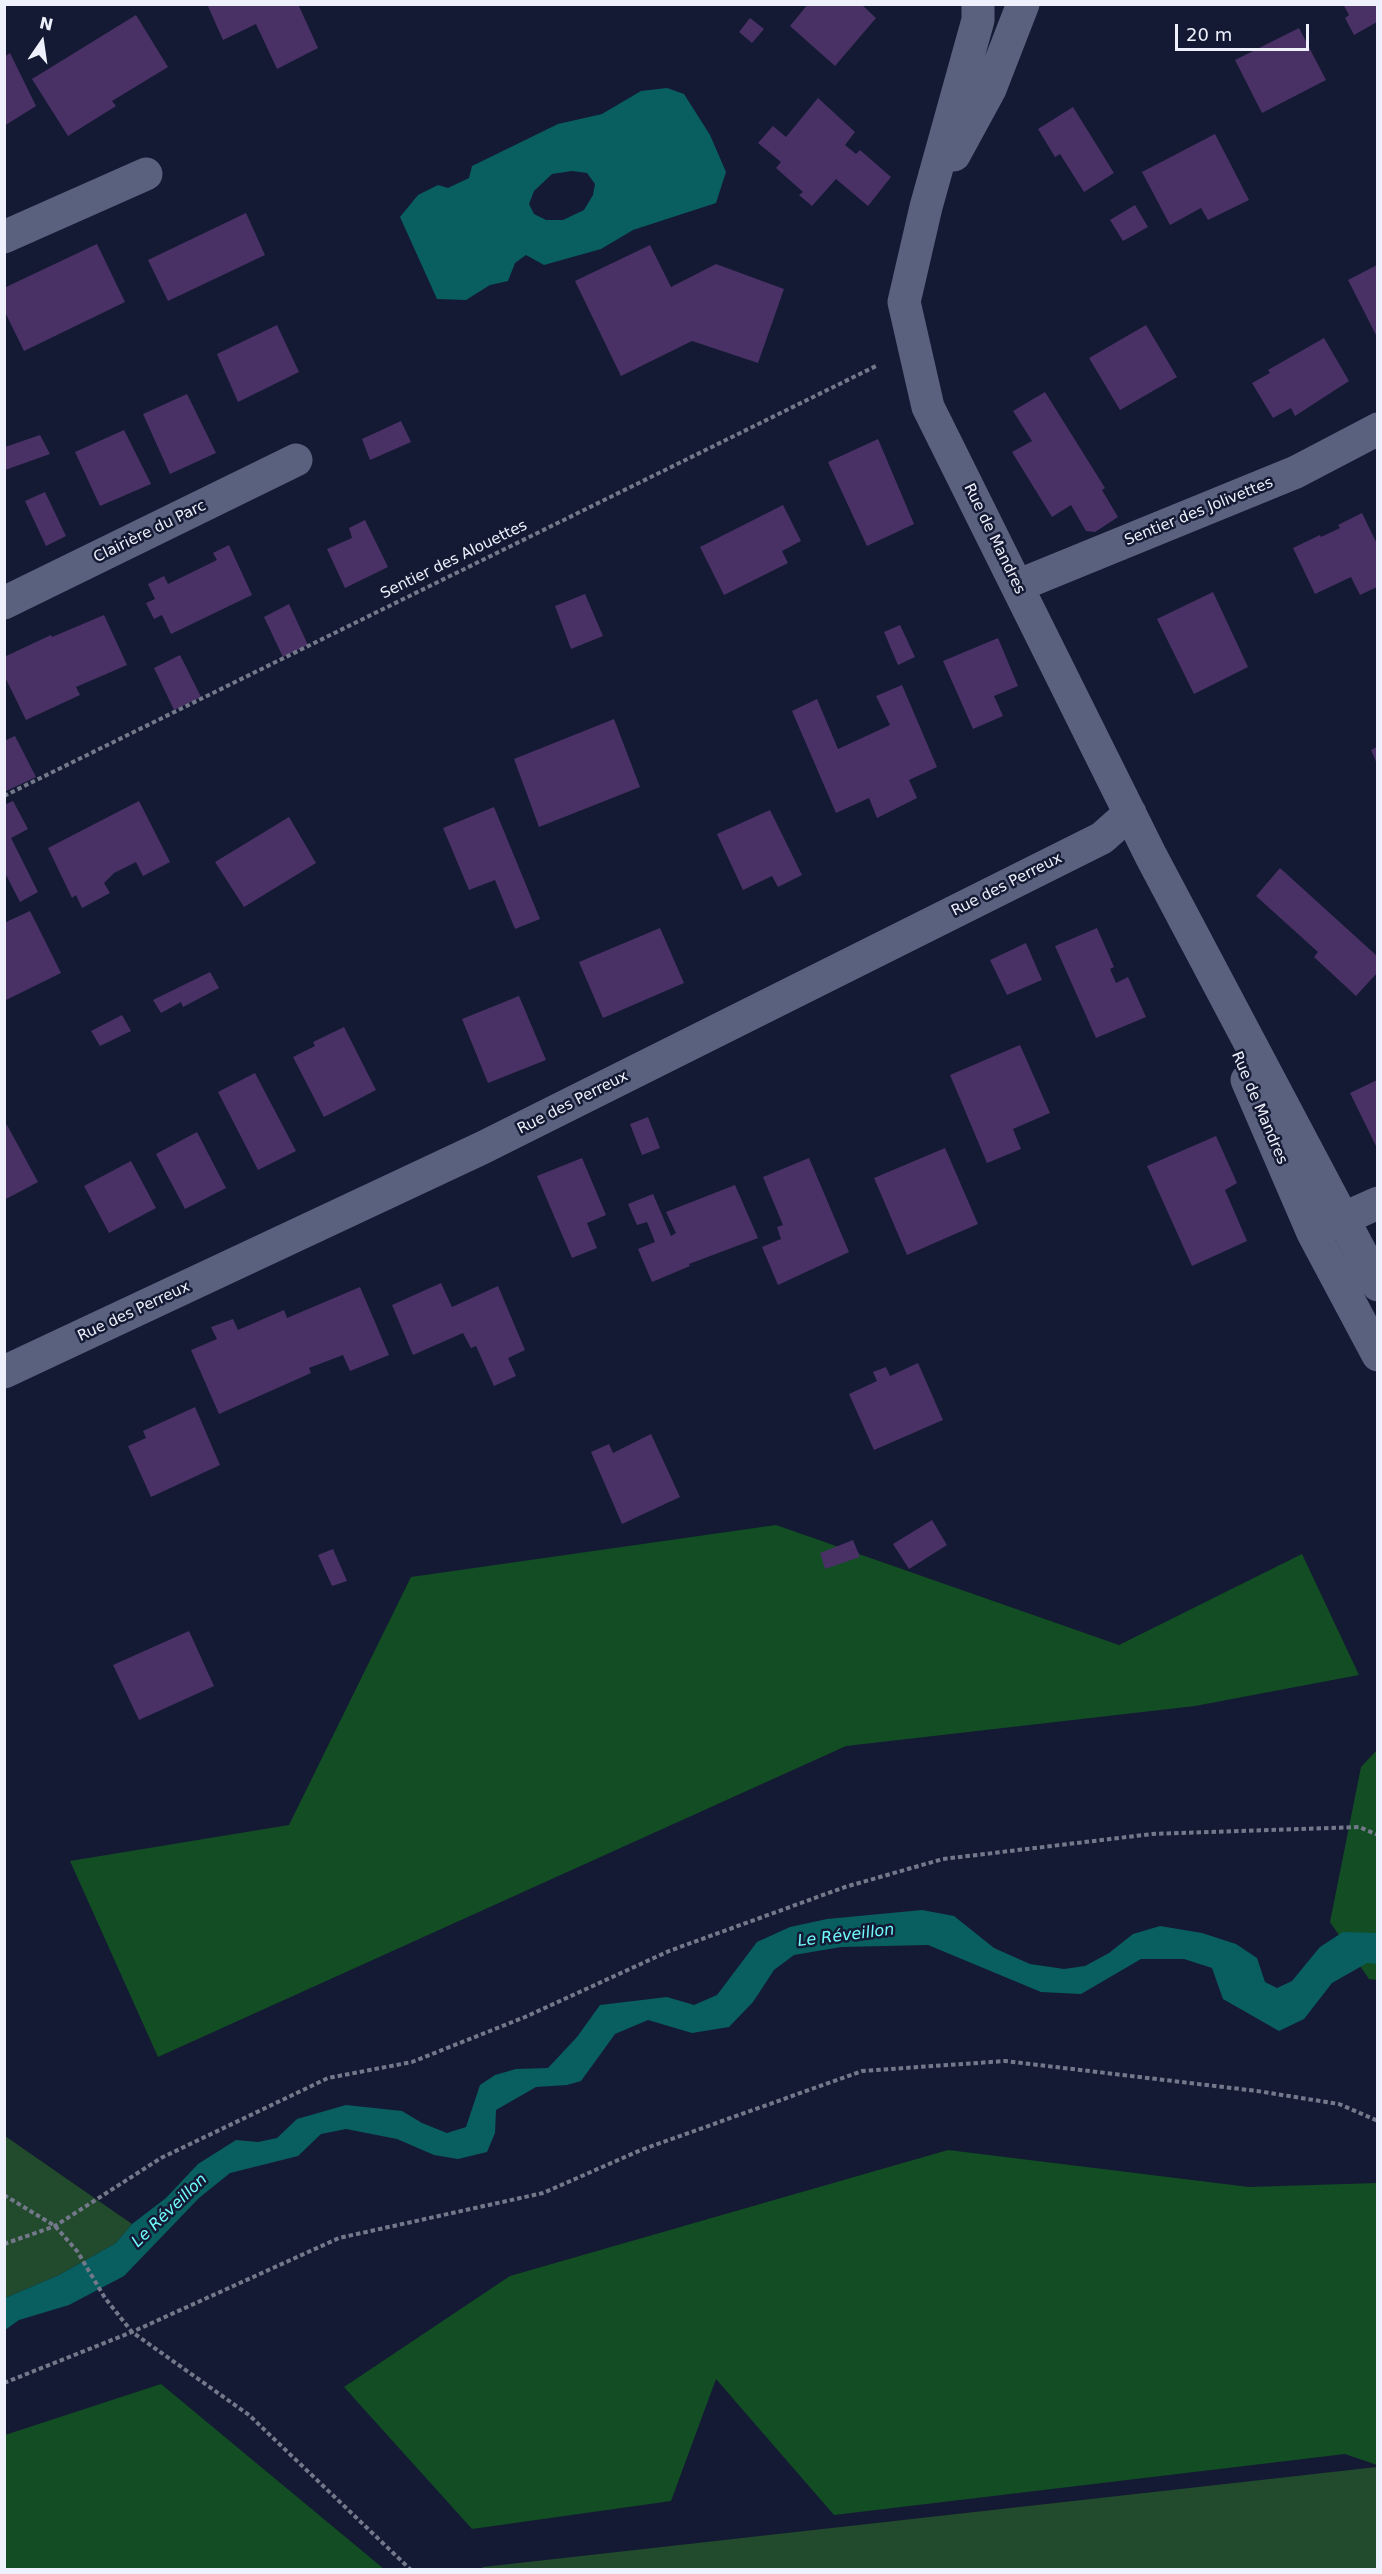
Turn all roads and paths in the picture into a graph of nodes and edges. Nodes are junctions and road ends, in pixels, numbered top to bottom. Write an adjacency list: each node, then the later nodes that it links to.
1 (978, 4): 4 (street, Rue de Mandres)
2 (1023, 4): 4 (street, Rue de Mandres)
3 (146, 174): 5 (street)
4 (926, 207): 6 (street, Rue de Mandres)
5 (4, 237)
6 (914, 347): 9 (street, Rue de Mandres); 11 (path, Sentier des Alouettes)
7 (1377, 429): 9 (street, Sentier des Jolivettes)
8 (296, 460): 10 (street, Clairière du Parc)
9 (1017, 586): 12 (street, Rue de Mandres)
10 (4, 603)
11 (4, 796)
12 (1130, 813): 13 (street, Rue de Mandres); 19 (street, Rue des Perreux)
13 (1151, 856): 15 (street, Rue de Mandres); 16 (street, Rue de Mandres)
14 (1377, 1203): 15 (street)
15 (1342, 1218): 16 (street); 17 (street, Rue de Mandres)
16 (1313, 1233): 18 (street, Rue de Mandres)
17 (1377, 1285)
18 (1377, 1355)
19 (4, 1372)
20 (1377, 1835): 23 (path)
21 (1377, 2121): 25 (path)
22 (4, 2195): 23 (path)
23 (55, 2226): 24 (path); 25 (path)
24 (4, 2244)
25 (132, 2332): 26 (path); 27 (path)
26 (4, 2383)
27 (411, 2570)

